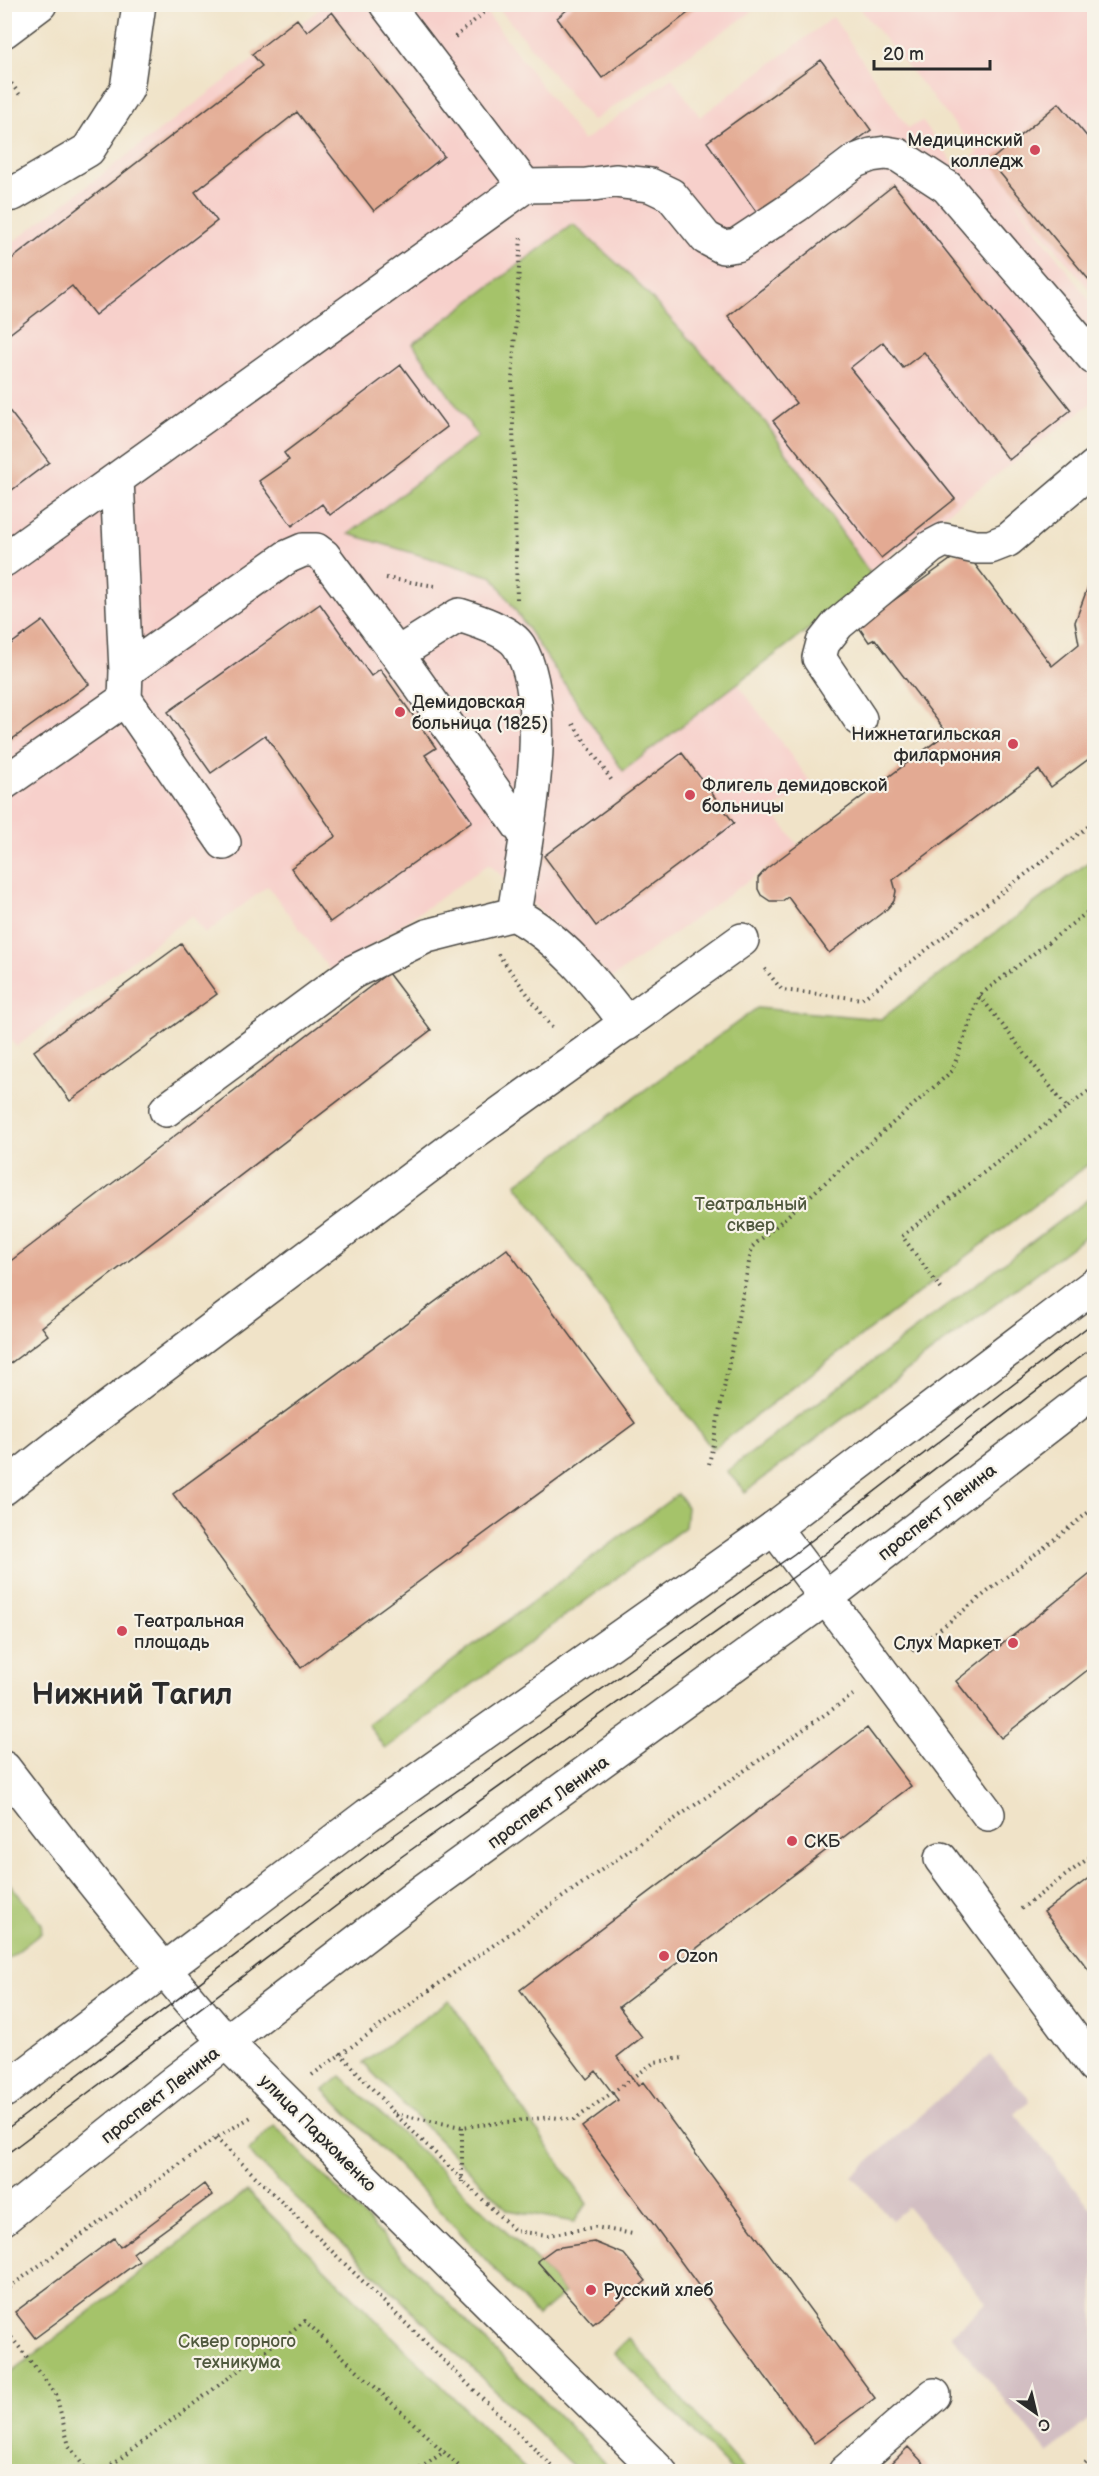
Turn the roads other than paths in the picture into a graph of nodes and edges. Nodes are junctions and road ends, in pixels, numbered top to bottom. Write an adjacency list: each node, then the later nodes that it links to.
1 (40, 4): 4 (main road)
2 (139, 4): 6 (main road)
3 (386, 4): 5 (main road)
4 (4, 31)
5 (525, 186): 7 (main road); 9 (main road)
6 (4, 195)
7 (1091, 345)
8 (1095, 467): 13 (main road)
9 (117, 479): 10 (main road); 12 (main road)
10 (4, 560)
11 (397, 654): 12 (main road); 15 (main road); 15 (main road)
12 (125, 685): 14 (main road); 16 (main road)
13 (860, 719)
14 (4, 783)
15 (525, 834): 17 (main road)
16 (224, 843)
17 (514, 914): 19 (main road); 20 (main road)
18 (742, 940): 19 (main road)
19 (627, 1024): 23 (main road)
20 (166, 1110)
21 (1095, 1285): 24 (main road)
22 (1095, 1391): 25 (main road, проспект Ленина)
23 (4, 1488)
24 (774, 1528): 25 (main road); 29 (main road)
25 (825, 1598): 27 (main road); 30 (main road, проспект Ленина)
26 (4, 1768): 29 (main road, улица Пархоменко)
27 (988, 1814)
28 (941, 1859): 31 (main road)
29 (164, 1972): 30 (main road, улица Пархоменко); 32 (main road)
30 (227, 2043): 33 (main road, проспект Ленина); 35 (main road, улица Пархоменко)
31 (1095, 2066)
32 (4, 2091)
33 (4, 2218)
34 (934, 2395): 36 (main road)
35 (660, 2472)
36 (845, 2472)

